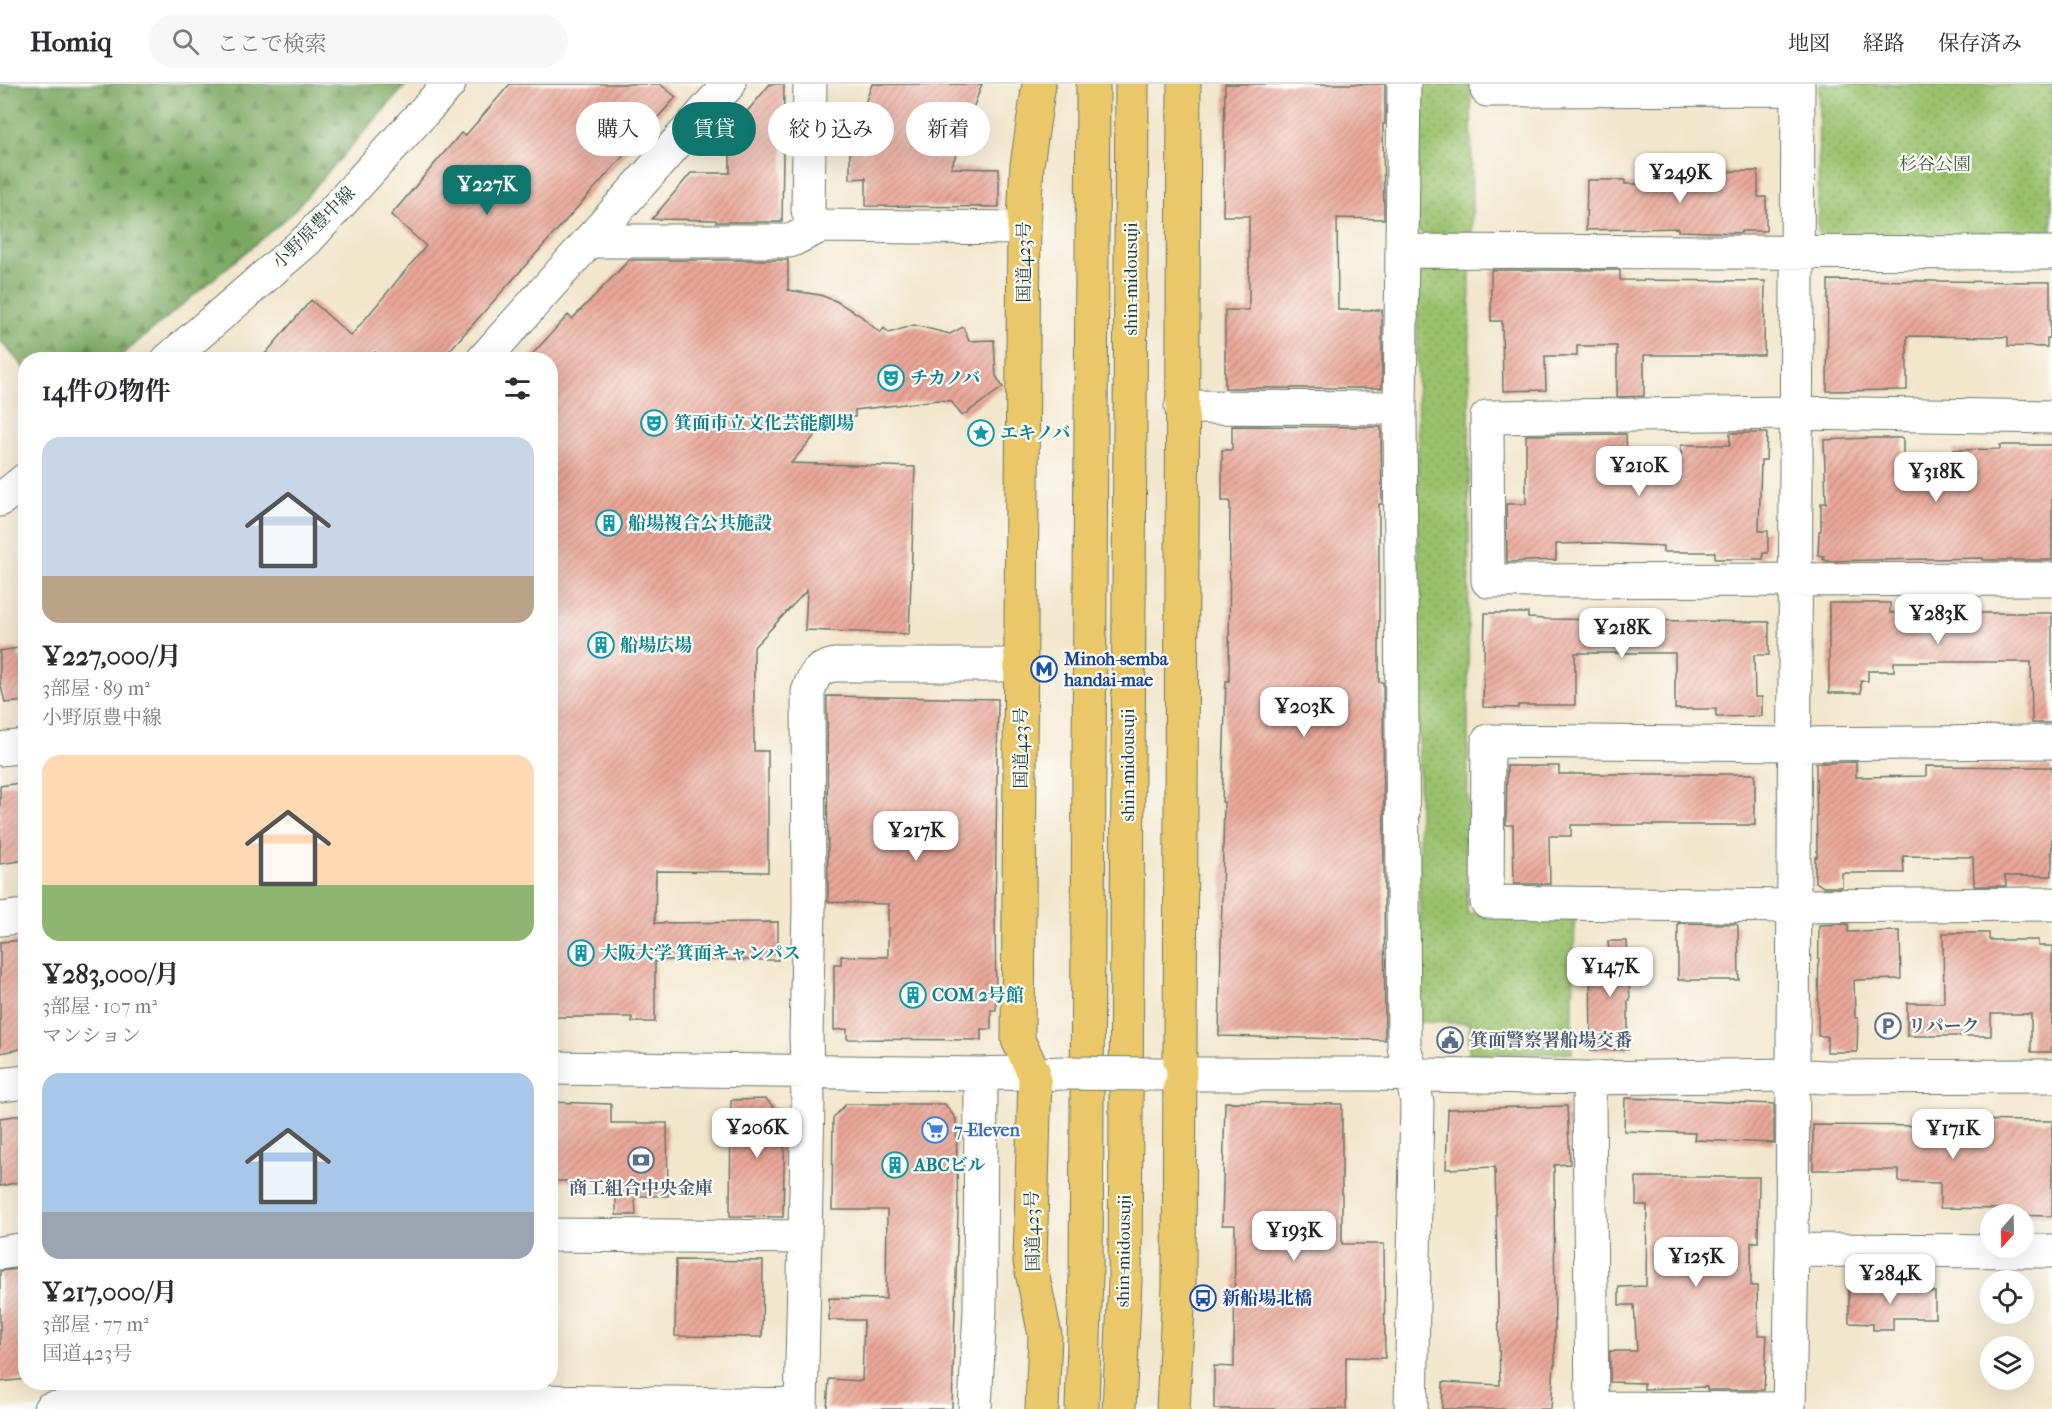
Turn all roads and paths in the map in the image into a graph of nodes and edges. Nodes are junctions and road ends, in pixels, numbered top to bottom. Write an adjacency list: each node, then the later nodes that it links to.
1 (449, 84): 17 (street, 小野原豊中線)
2 (729, 84): 13 (street)
3 (810, 84): 11 (street)
4 (1040, 84): 12 (highway, 国道423号)
5 (1093, 84): 59 (highway)
6 (1132, 84): 60 (highway, shin-midousuji)
7 (1184, 84): 19 (highway)
8 (1404, 84): 14 (street)
9 (1487, 84): 10 (street)
10 (1798, 86): 16 (street)
11 (820, 226): 12 (street); 13 (street)
12 (1024, 228): 27 (highway, 国道423号)
13 (590, 241): 18 (street)
14 (1402, 251): 16 (street); 20 (street)
15 (2052, 253): 16 (street)
16 (1796, 254): 21 (street)
17 (177, 352)
18 (490, 352)
19 (1181, 407): 20 (street); 40 (highway)
20 (1400, 408): 41 (street)
21 (1795, 413): 22 (street); 26 (street); 26 (street)
22 (2052, 417)
23 (18, 485): 24 (street)
24 (0, 500)
25 (2052, 579): 26 (street)
26 (1795, 581): 29 (street)
27 (1021, 665): 37 (street); 39 (highway, 国道423号)
28 (2052, 742): 29 (street)
29 (1794, 744): 33 (street); 33 (street)
30 (18, 747): 31 (street)
31 (0, 749)
32 (2052, 904): 33 (street)
33 (1794, 906): 42 (street)
34 (18, 917): 35 (street)
35 (0, 919)
36 (558, 1068): 37 (street)
37 (807, 1071): 38 (street); 48 (street)
38 (981, 1074): 39 (street); 57 (street)
39 (1050, 1074): 40 (street, bridge); 58 (highway, 国道423号)
40 (1164, 1074): 41 (street); 61 (highway)
41 (1412, 1074): 44 (street); 62 (street)
42 (1792, 1075): 43 (street); 44 (street); 50 (street)
43 (2052, 1076)
44 (1591, 1078): 55 (street)
45 (18, 1083): 46 (street)
46 (0, 1085)
47 (558, 1235): 48 (street)
48 (805, 1237): 54 (street)
49 (18, 1250): 52 (street)
50 (1792, 1250): 51 (street); 55 (street)
51 (2052, 1251)
52 (0, 1253)
53 (146, 1396): 54 (street); 56 (street)
54 (801, 1407)
55 (1592, 1408)
56 (50, 1409)
57 (975, 1409)
58 (1042, 1409)
59 (1082, 1409)
60 (1119, 1409)
61 (1173, 1409)
62 (1411, 1409)

